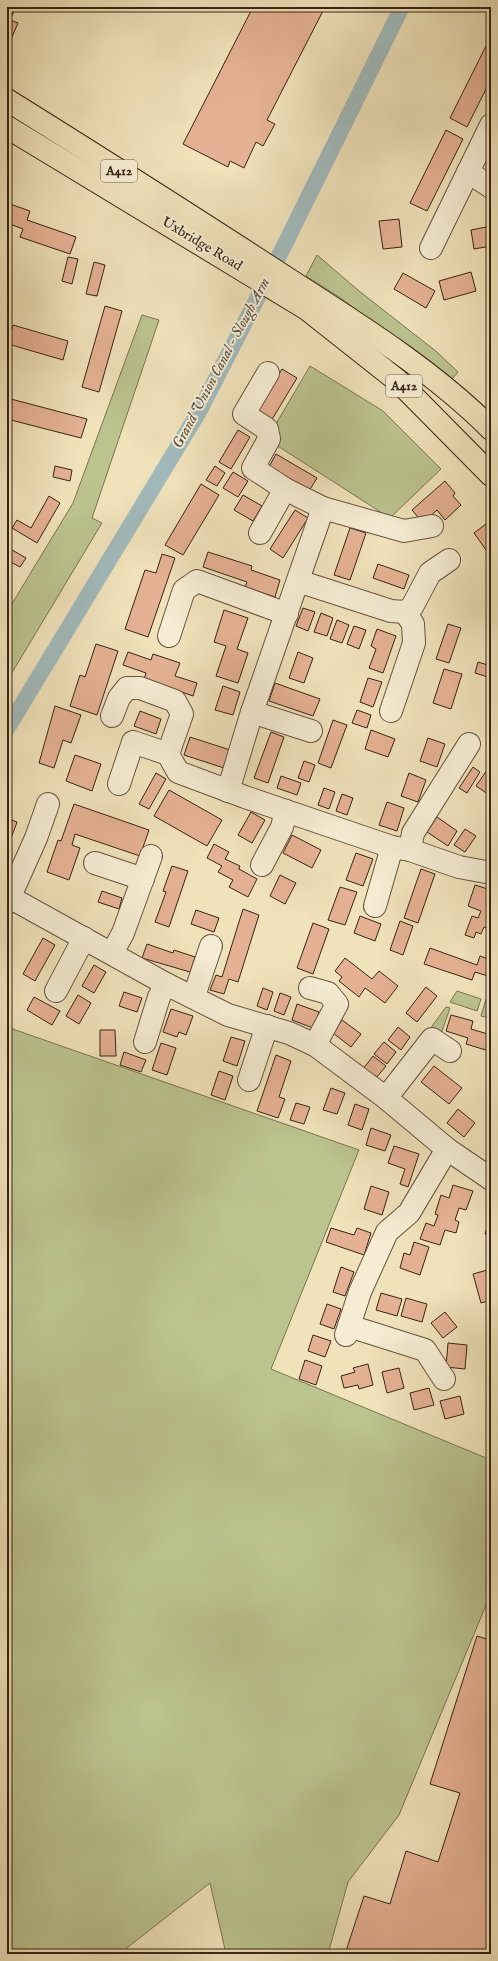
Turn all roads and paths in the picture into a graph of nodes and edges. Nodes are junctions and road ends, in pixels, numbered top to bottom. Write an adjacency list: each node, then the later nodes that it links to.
1 (7, 100): 7 (main road, Uxbridge Road / A412)
2 (491, 125): 4 (street)
3 (7, 127): 7 (main road, Uxbridge Road / A412)
4 (468, 172): 5 (street); 6 (street)
5 (491, 187)
6 (431, 248)
7 (226, 249): 8 (main road, Uxbridge Road / A412)
8 (311, 302): 10 (main road, Uxbridge Road / A412); 11 (main road, Uxbridge Road / A412)
9 (268, 373): 12 (street)
10 (491, 429)
11 (491, 475)
12 (285, 489): 13 (street); 15 (street)
13 (323, 508): 14 (street); 17 (street)
14 (432, 526)
15 (260, 532)
16 (448, 560): 18 (street)
17 (298, 581): 18 (street); 19 (street)
18 (405, 612): 21 (street)
19 (286, 614): 20 (street); 22 (street)
20 (169, 636)
21 (391, 711)
22 (252, 712): 24 (street); 28 (street)
23 (112, 716): 26 (street)
24 (310, 731)
25 (469, 744): 31 (street)
26 (168, 754): 27 (street); 28 (street)
27 (119, 784)
28 (228, 791): 30 (street)
29 (48, 804): 37 (street)
30 (286, 811): 31 (street); 34 (street)
31 (401, 849): 35 (street); 38 (street)
32 (151, 856): 36 (street)
33 (95, 863): 36 (street)
34 (262, 865)
35 (491, 873)
36 (143, 879): 41 (street)
37 (9, 900): 39 (street)
38 (375, 906)
39 (84, 938): 41 (street); 44 (street)
40 (211, 946): 45 (street)
41 (112, 953): 42 (street)
42 (166, 984): 45 (street); 47 (street)
43 (310, 988): 48 (street)
44 (56, 991)
45 (194, 996): 46 (street)
46 (267, 1026): 48 (street); 50 (street)
47 (144, 1042)
48 (315, 1045): 51 (street)
49 (450, 1051): 51 (street)
50 (249, 1080)
51 (386, 1098): 52 (street)
52 (447, 1149): 53 (street); 54 (street)
53 (491, 1179)
54 (444, 1379)

